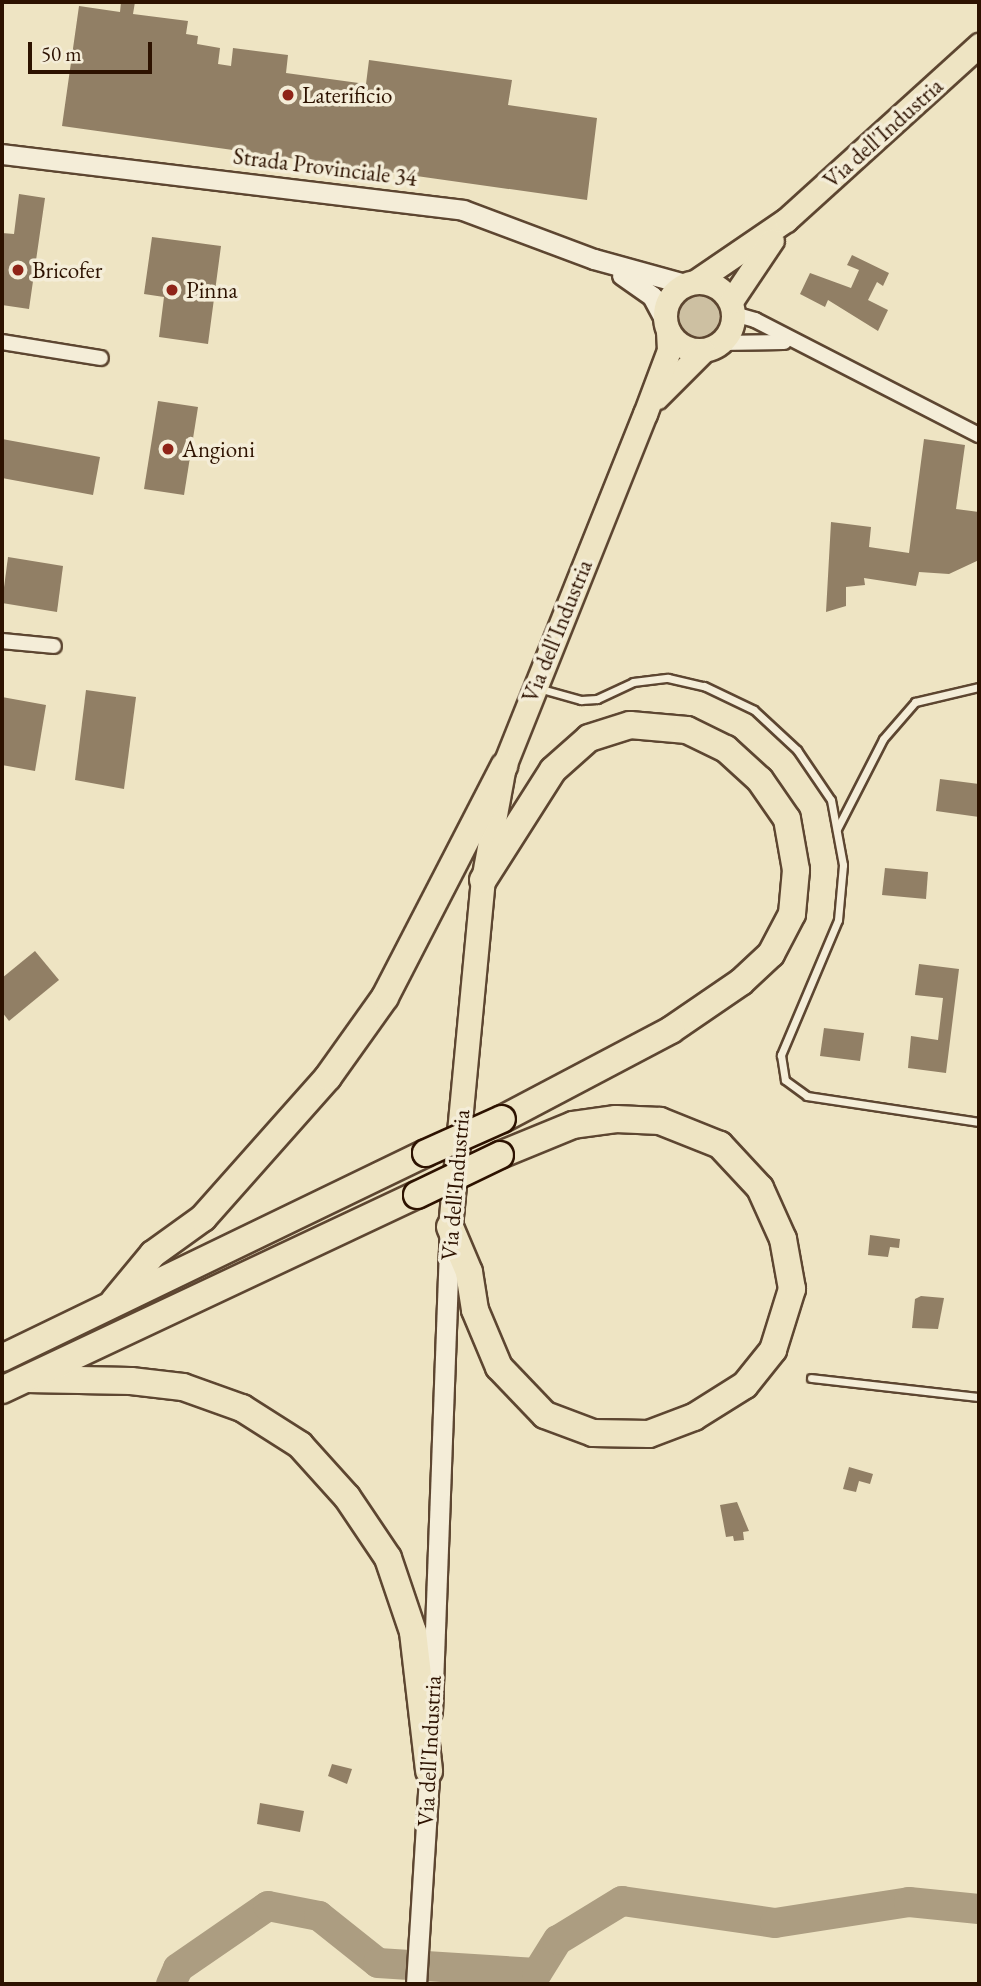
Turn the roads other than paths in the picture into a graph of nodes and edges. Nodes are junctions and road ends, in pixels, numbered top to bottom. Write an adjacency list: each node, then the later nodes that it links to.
1 (979, 45): 5 (main road, Via dell'Industria)
2 (2, 147): 4 (main road, Strada Provinciale 34)
3 (2, 154): 4 (main road, Strada Provinciale 34)
4 (42, 157): 6 (main road, Strada Provinciale 34)
5 (786, 220): 7 (main road, Via dell'Industria); 8 (main road, Via dell'Industria)
6 (594, 259): 7 (main road); 9 (main road)
7 (690, 283): 8 (main road); 9 (main road)
8 (732, 308): 11 (main road); 12 (street)
9 (667, 325): 11 (main road); 14 (main road, Via dell'Industria)
10 (2, 342): 13 (street)
11 (712, 347): 12 (street); 14 (main road, Via dell'Industria)
12 (803, 347): 15 (street)
13 (101, 358)
14 (645, 414): 18 (main road, Via dell'Industria)
15 (979, 435)
16 (2, 640): 17 (street)
17 (54, 646)
18 (534, 687): 20 (main road, Via dell'Industria); 21 (lane)
19 (979, 687): 21 (lane)
20 (504, 766): 22 (main road, Via dell'Industria); 25 (highway)
21 (837, 830): 23 (lane)
22 (483, 880): 24 (main road, Via dell'Industria); 25 (highway, bridge)
23 (979, 1122)
24 (450, 1227): 28 (highway, bridge); 31 (main road, Via dell'Industria)
25 (114, 1300): 26 (highway)
26 (2, 1358)
27 (811, 1378): 30 (lane)
28 (27, 1379): 29 (highway); 31 (highway)
29 (2, 1390)
30 (979, 1397)
31 (429, 1771): 32 (main road, Via dell'Industria)
32 (416, 1984)

